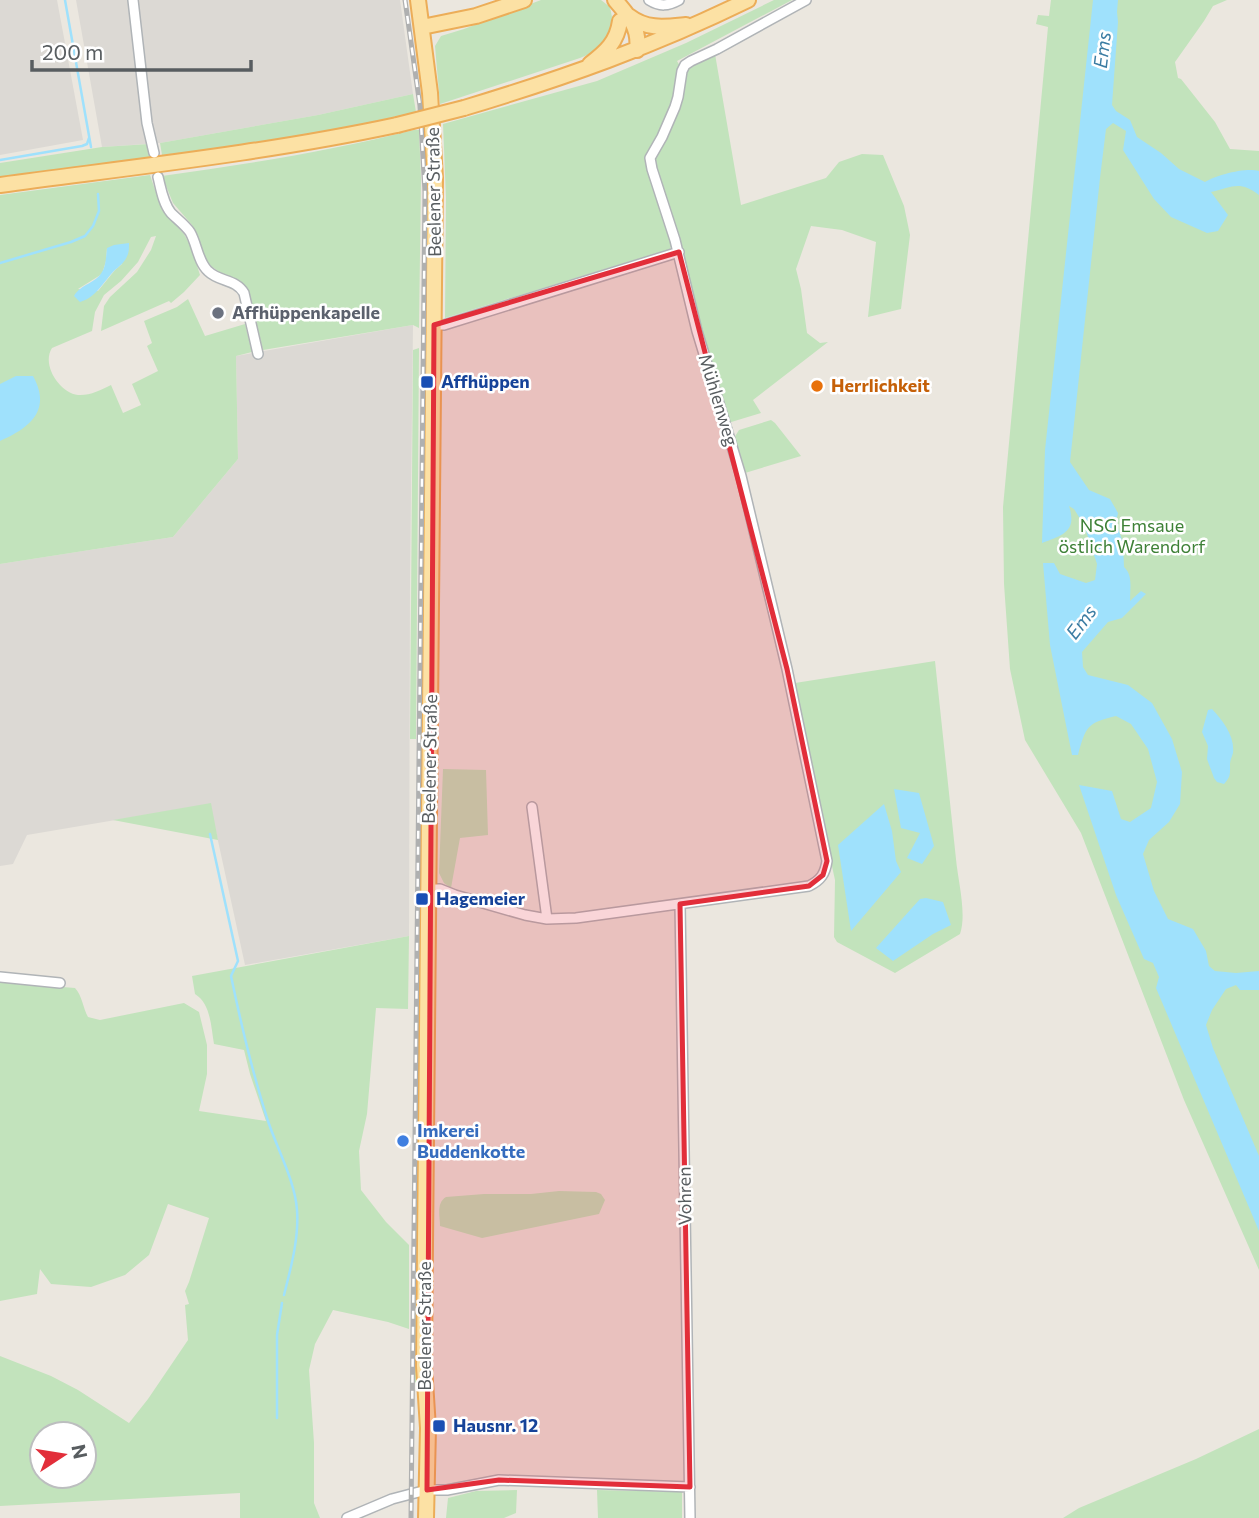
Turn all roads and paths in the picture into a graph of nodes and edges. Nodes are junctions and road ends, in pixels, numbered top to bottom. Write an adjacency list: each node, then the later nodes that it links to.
1 (133, 0): 14 (street)
2 (418, 0): 11 (main road, Beelener Straße)
3 (524, 0): 11 (main road)
4 (615, 0): 9 (main road)
5 (649, 0): 6 (street)
6 (679, 0)
7 (748, 0): 10 (main road)
8 (806, 0): 17 (street, Mühlenweg)
9 (625, 18): 10 (main road); 12 (main road); 13 (main road)
10 (698, 24): 12 (main road)
11 (422, 27): 18 (main road, Beelener Straße)
12 (637, 50): 13 (main road)
13 (579, 72): 16 (main road, bridge)
14 (154, 153)
15 (158, 177): 19 (street)
16 (0, 185)
17 (678, 252): 18 (street); 22 (street, Mühlenweg)
18 (435, 325): 21 (main road, Beelener Straße)
19 (258, 354)
20 (532, 807): 23 (street)
21 (429, 889): 23 (street); 27 (main road, Beelener Straße)
22 (680, 904): 23 (street); 26 (street, Vohren)
23 (547, 919)
24 (0, 977): 25 (street)
25 (60, 983)
26 (690, 1487): 27 (street); 30 (street, Vohren)
27 (427, 1490): 28 (street); 29 (main road, Beelener Straße)
28 (347, 1518)
29 (426, 1518)
30 (690, 1518)

